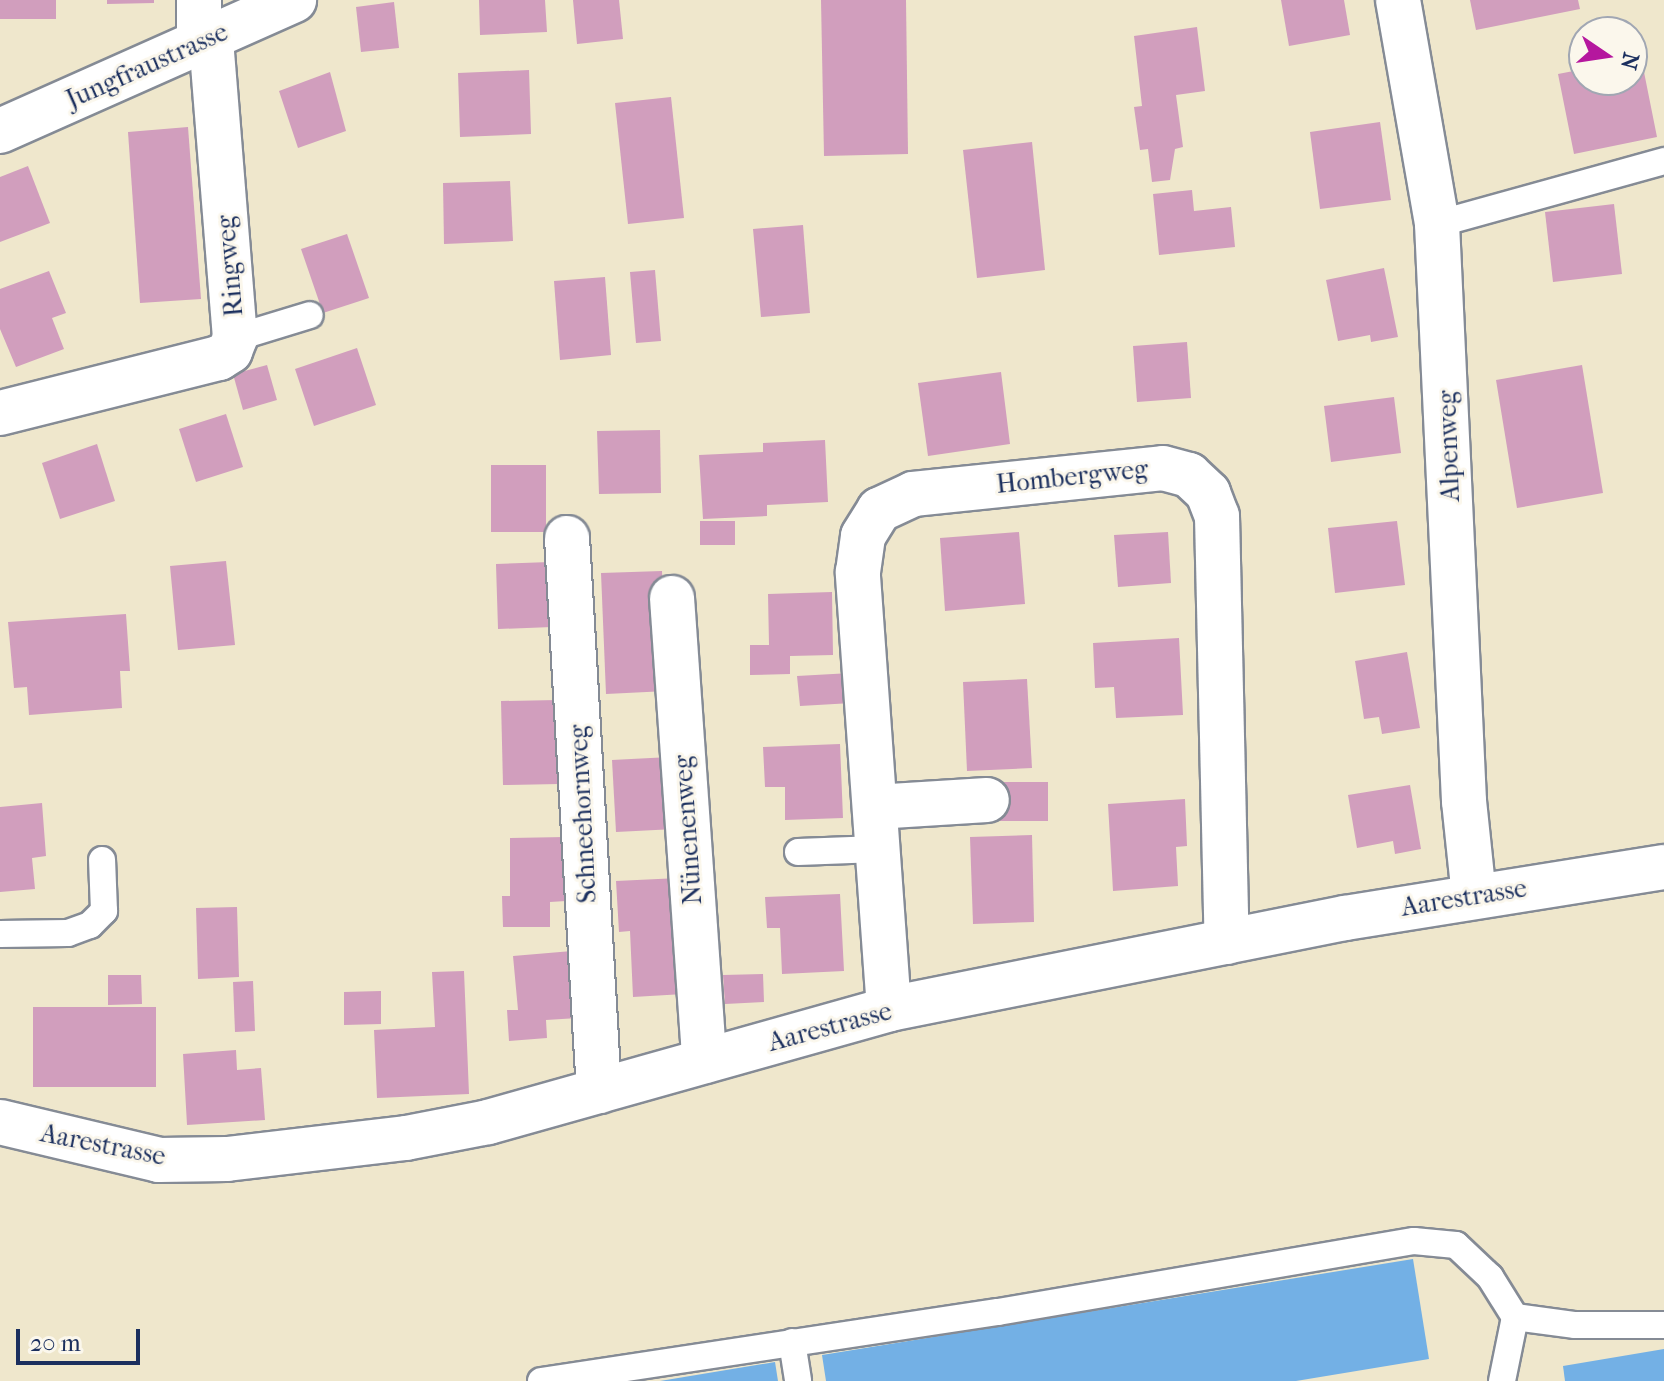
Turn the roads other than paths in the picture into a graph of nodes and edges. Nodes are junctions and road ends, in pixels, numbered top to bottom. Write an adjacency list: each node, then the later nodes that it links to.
1 (294, 0): 3 (street, Jungfraustrasse)
2 (1398, 0): 6 (street, Alpenweg)
3 (203, 27): 4 (street, Jungfraustrasse); 8 (street, Ringweg)
4 (0, 131)
5 (1664, 161): 6 (lane)
6 (1437, 224): 17 (street, Alpenweg)
7 (310, 315): 8 (lane)
8 (235, 338): 9 (street, Ringweg)
9 (0, 413)
10 (567, 538): 22 (street, Schneehornweg)
11 (672, 598): 21 (street, Nünenenweg)
12 (987, 800): 13 (street)
13 (876, 828): 14 (lane); 19 (street, Hombergweg); 20 (street, Hombergweg)
14 (798, 852)
15 (102, 860): 18 (lane)
16 (1664, 867): 17 (street, Aarestrasse)
17 (1474, 896): 19 (street, Aarestrasse)
18 (0, 934)
19 (1227, 942): 20 (street, Aarestrasse)
20 (889, 1009): 21 (street, Aarestrasse)
21 (704, 1061): 22 (street, Aarestrasse)
22 (599, 1091): 23 (street, Aarestrasse)
23 (0, 1122)
24 (1515, 1317): 25 (lane); 26 (lane); 29 (lane)
25 (1664, 1325)
26 (792, 1342): 27 (lane); 28 (lane)
27 (541, 1381)
28 (798, 1381)
29 (1502, 1381)

